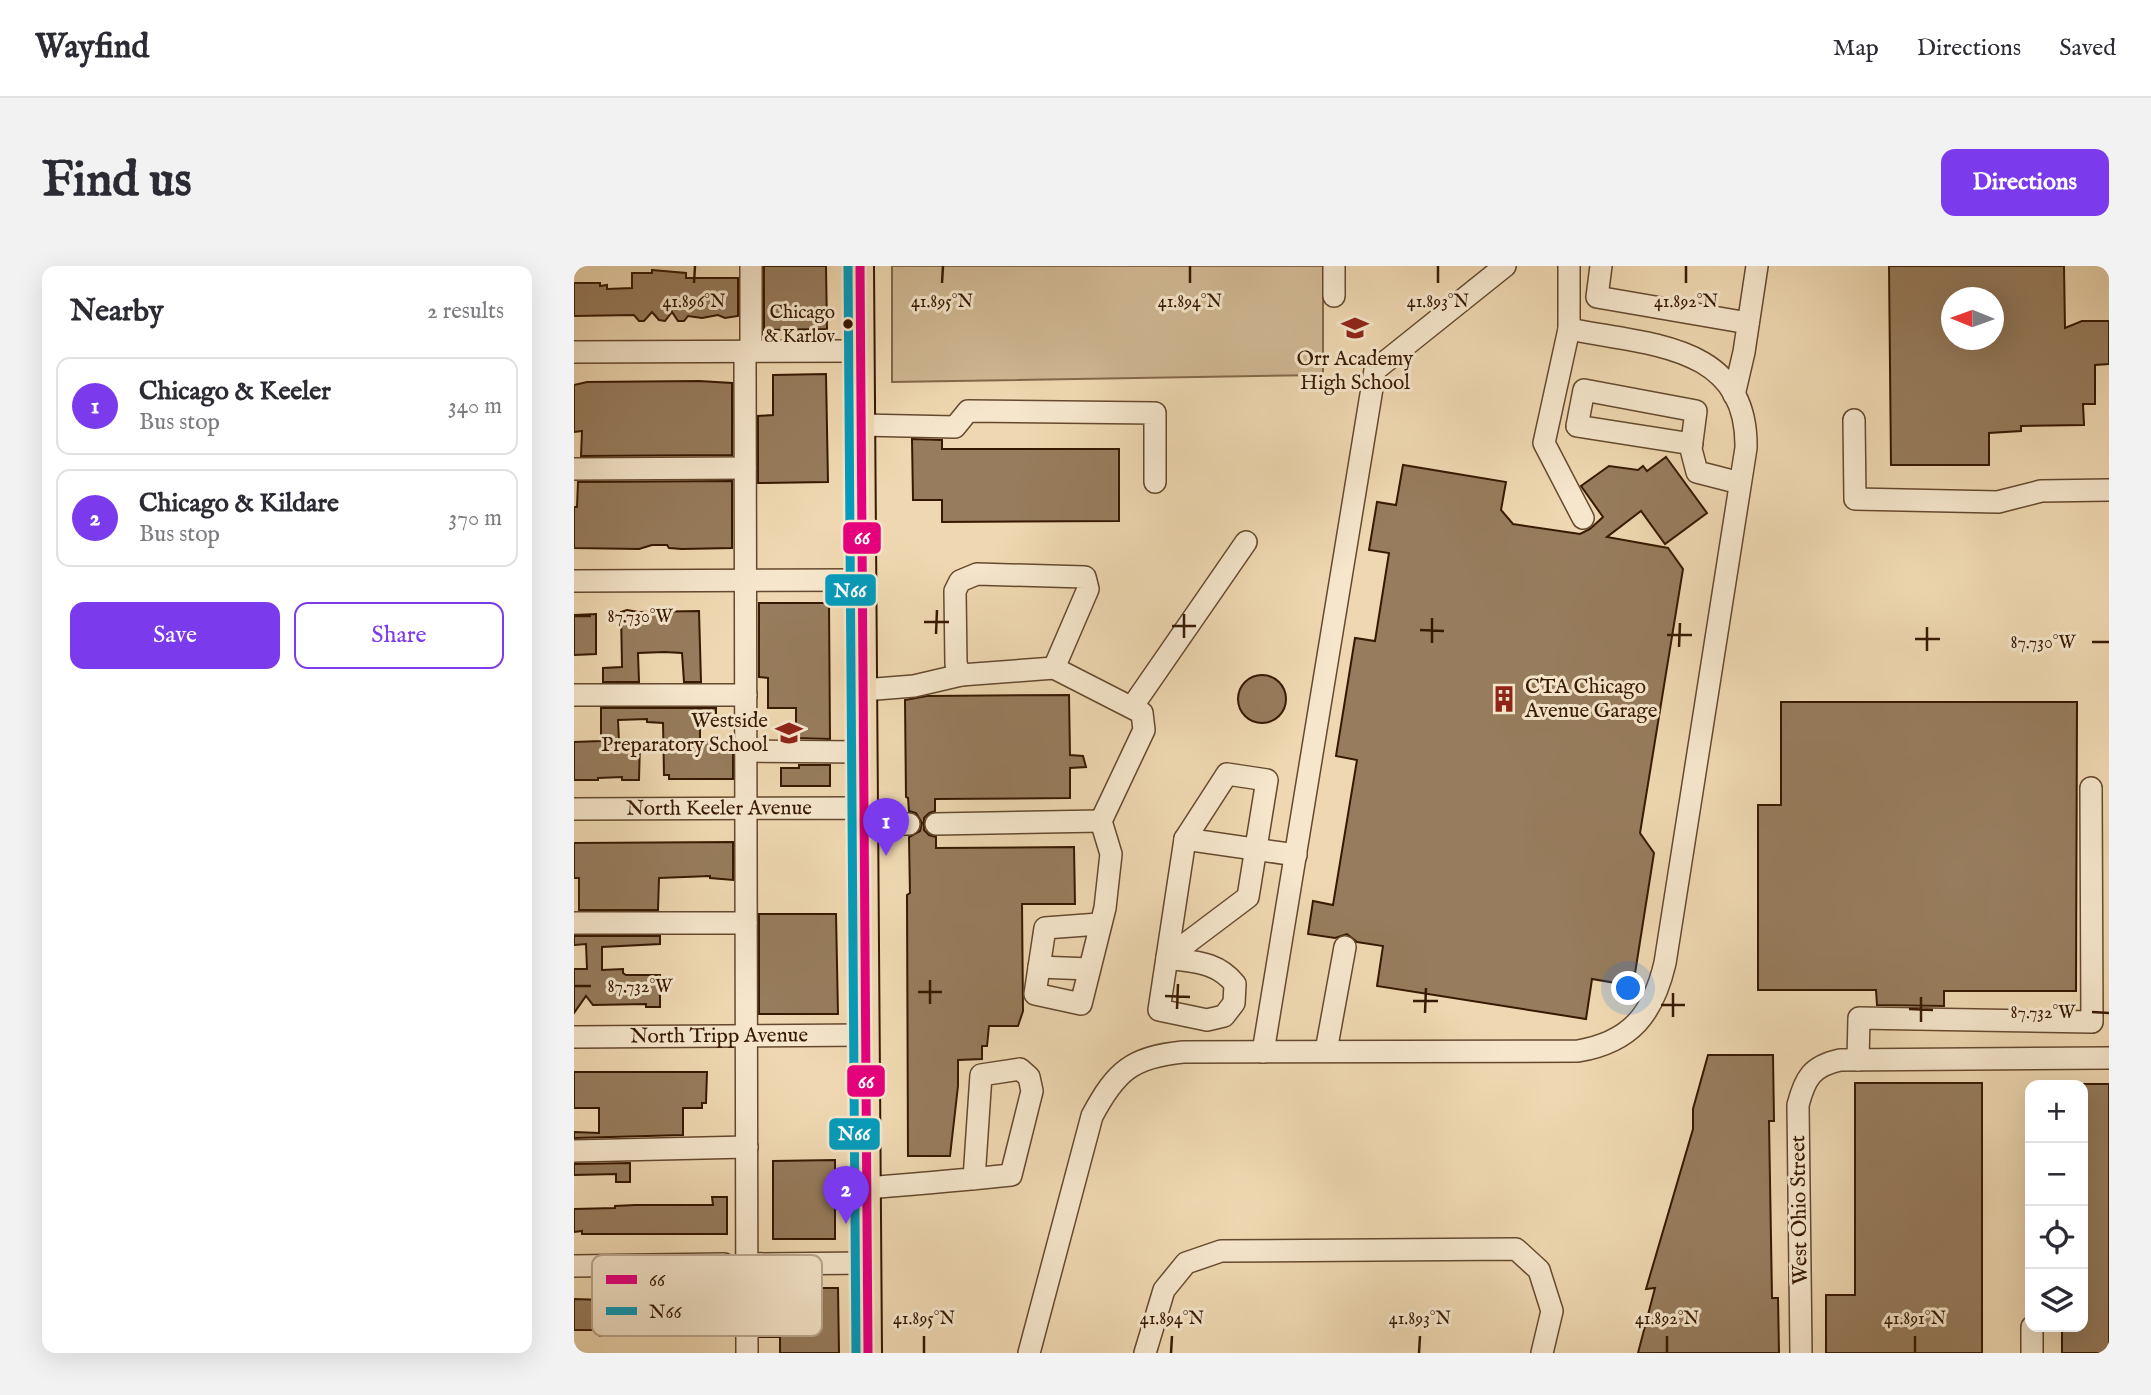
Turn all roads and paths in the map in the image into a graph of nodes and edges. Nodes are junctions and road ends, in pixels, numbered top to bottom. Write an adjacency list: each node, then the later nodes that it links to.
1 (751, 266): 11 (street)
2 (860, 266): 12 (main road)
3 (1334, 266): 8 (street)
4 (1505, 266): 45 (street)
5 (1569, 266): 10 (street)
6 (1601, 266): 9 (street)
7 (1757, 266): 9 (street)
8 (1334, 296)
9 (1748, 323): 14 (street)
10 (1569, 329): 14 (street); 23 (street)
11 (748, 351): 12 (street); 13 (street); 18 (street)
12 (860, 351): 16 (main road)
13 (574, 352)
14 (1734, 395): 21 (street)
15 (1854, 420): 22 (street)
16 (861, 425): 20 (street); 26 (main road)
17 (1692, 444): 17 (street); 21 (street)
18 (745, 468): 19 (street); 25 (street)
19 (574, 469)
20 (1155, 482)
21 (1740, 483): 56 (street)
22 (2109, 490)
23 (1583, 518)
24 (1245, 542): 33 (street)
25 (745, 580): 26 (street); 27 (street); 32 (street)
26 (862, 580): 30 (main road)
27 (574, 581)
28 (1055, 668): 29 (street); 29 (street); 33 (street)
29 (961, 675): 30 (street)
30 (863, 690): 35 (main road)
31 (574, 695): 32 (street)
32 (746, 695): 34 (street)
33 (1132, 707): 40 (street)
34 (746, 751): 35 (street); 39 (street)
35 (863, 751): 37 (main road)
36 (2091, 788): 46 (street)
37 (864, 808): 39 (street, North Keeler Avenue); 41 (street); 53 (main road)
38 (574, 809): 39 (street, North Keeler Avenue)
39 (746, 809): 48 (street)
40 (1101, 821): 42 (street); 49 (street)
41 (909, 824)
42 (936, 824)
43 (1185, 839): 44 (street); 44 (street); 44 (street)
44 (1255, 849): 45 (street)
45 (1296, 855): 57 (street)
46 (2100, 882): 59 (street)
47 (574, 923): 48 (street)
48 (746, 923): 54 (street)
49 (1099, 924): 51 (street); 52 (street)
50 (1345, 947): 56 (street)
51 (1039, 967): 52 (street); 52 (street)
52 (1089, 969)
53 (866, 1035): 54 (street, North Tripp Avenue); 63 (main road)
54 (747, 1036): 55 (street, North Tripp Avenue); 60 (street)
55 (574, 1037)
56 (1326, 1051): 57 (street)
57 (1263, 1052): 71 (street)
58 (2109, 1058): 59 (street)
59 (1858, 1060): 74 (street, West Ohio Street)
60 (747, 1147): 61 (street); 64 (street)
61 (574, 1151)
62 (974, 1179): 62 (street); 63 (street)
63 (867, 1188): 66 (main road)
64 (747, 1255)
65 (822, 1263): 66 (street)
66 (868, 1263): 70 (main road)
67 (574, 1266): 68 (street)
68 (592, 1266)
69 (2032, 1332): 75 (street)
70 (868, 1353)
71 (1029, 1353)
72 (1145, 1353): 73 (street)
73 (1542, 1353)
74 (1801, 1353)
75 (2032, 1353)

